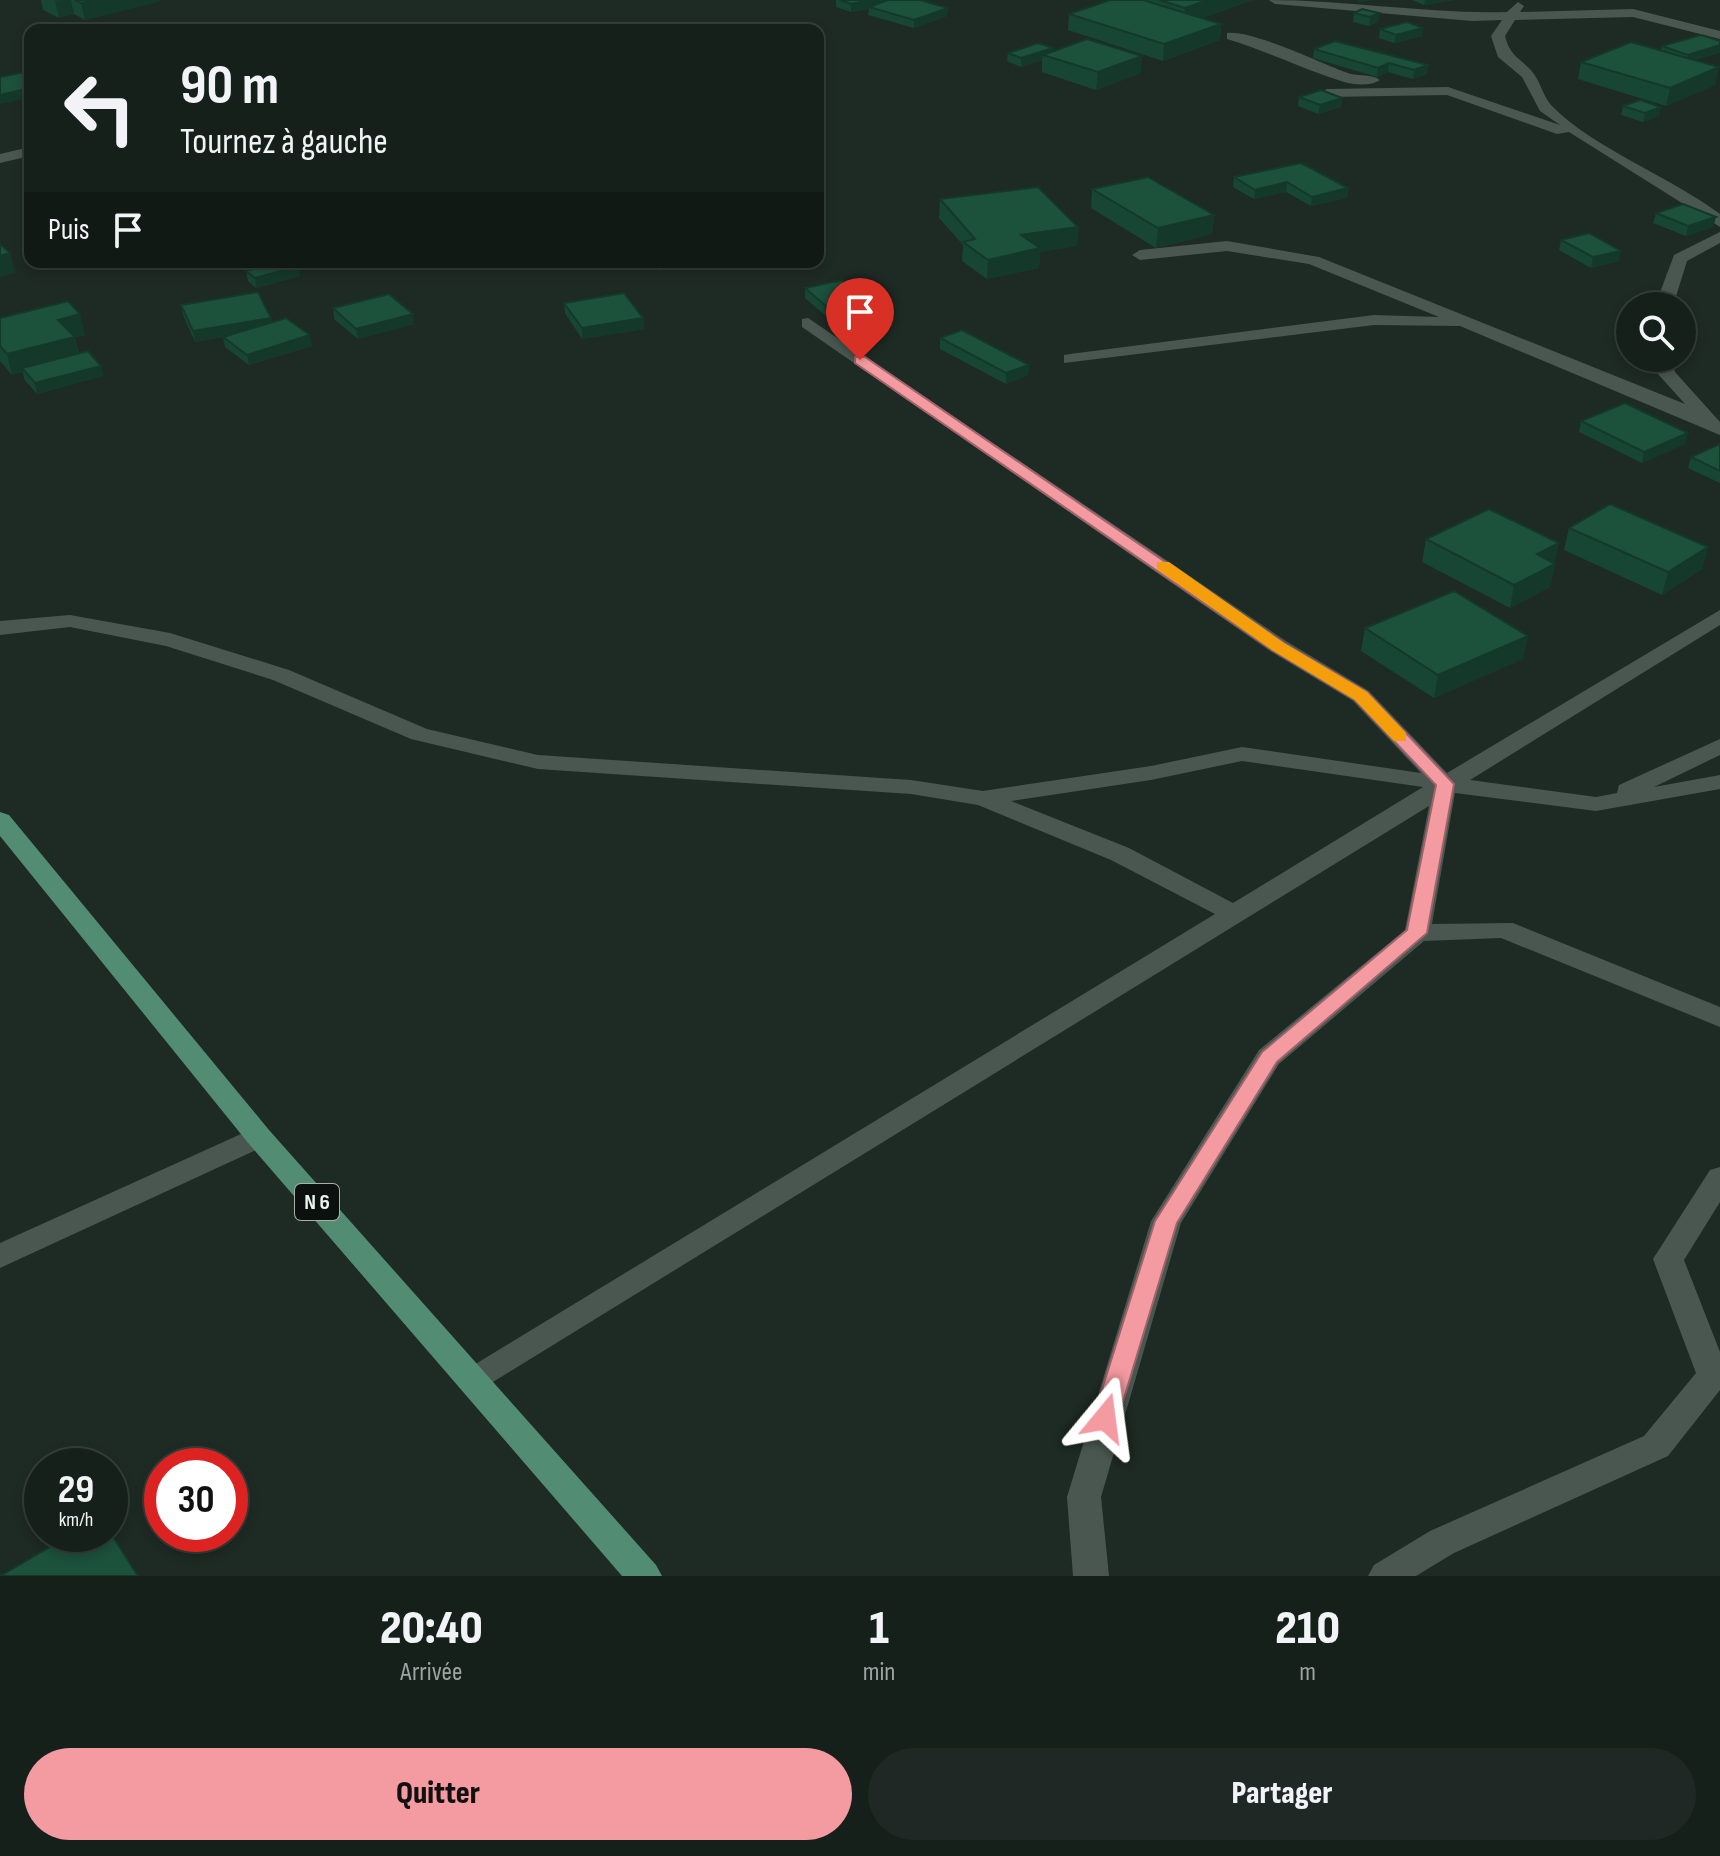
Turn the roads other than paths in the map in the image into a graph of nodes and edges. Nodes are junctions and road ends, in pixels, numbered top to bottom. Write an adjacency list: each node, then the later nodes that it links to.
1 (1275, 0): 3 (street)
2 (1521, 0): 3 (street)
3 (1513, 16): 4 (street); 8 (street)
4 (1720, 35)
5 (1232, 36): 6 (street)
6 (1448, 91): 7 (street); 8 (street)
7 (1327, 93)
8 (1594, 143): 11 (street)
9 (24, 153): 10 (street)
10 (0, 159)
11 (1720, 222)
12 (1720, 237): 14 (street)
13 (1140, 255): 16 (street)
14 (1669, 292)
15 (808, 323): 24 (street)
16 (1471, 323): 17 (street); 19 (street)
17 (1070, 359)
18 (1666, 372): 19 (street)
19 (1718, 428)
20 (1720, 616): 24 (street)
21 (0, 628): 25 (street)
22 (1720, 746): 26 (street)
23 (1720, 782): 26 (street)
24 (1445, 784): 25 (street); 26 (street); 28 (street); 29 (street)
25 (984, 799): 28 (street)
26 (1596, 804)
27 (0, 820): 31 (main road, N 6)
28 (1233, 913): 34 (street)
29 (1417, 933): 30 (street); 36 (street)
30 (1720, 1018)
31 (259, 1137): 33 (street); 34 (main road, N 6)
32 (1720, 1178): 37 (street)
33 (0, 1256)
34 (475, 1380): 35 (main road, N 6)
35 (644, 1576)
36 (1091, 1576)
37 (1386, 1576)

